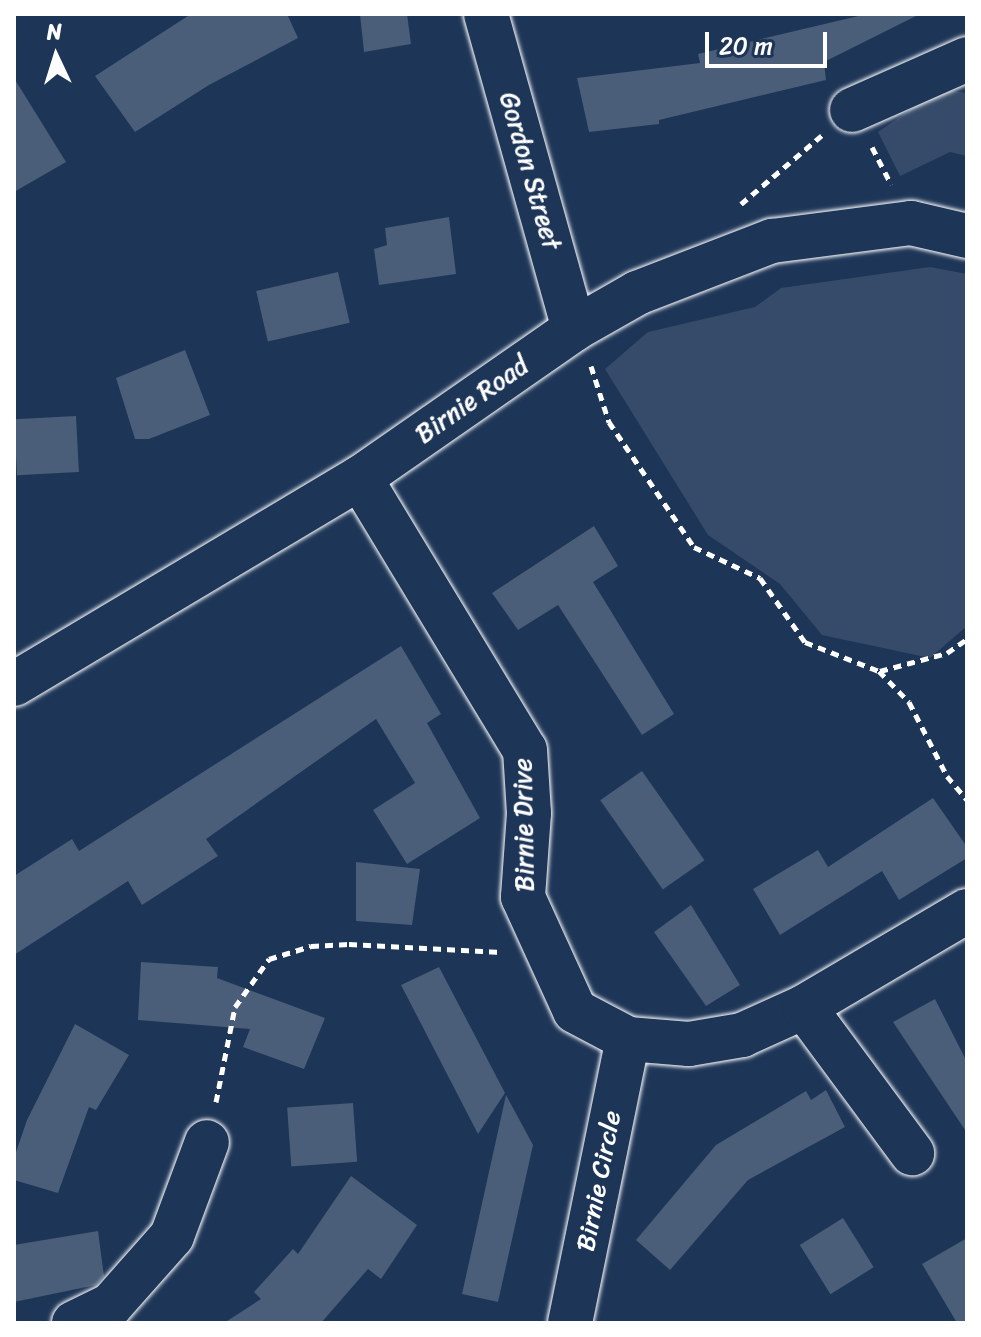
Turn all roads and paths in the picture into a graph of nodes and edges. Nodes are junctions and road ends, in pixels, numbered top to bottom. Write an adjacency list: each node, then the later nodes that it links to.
1 (486, 14): 7 (street, Gordon Street)
2 (967, 59): 3 (street)
3 (852, 110): 4 (path); 5 (path)
4 (733, 211)
5 (911, 223): 6 (street, Birnie Road); 7 (street, Birnie Road)
6 (967, 236)
7 (574, 329): 8 (street, Birnie Road); 10 (path)
8 (360, 478): 11 (street, Birnie Road); 14 (street, Birnie Drive)
9 (967, 639): 10 (path)
10 (879, 671): 12 (path)
11 (14, 684)
12 (967, 800)
13 (967, 911): 15 (street, Birnie Drive)
14 (547, 954): 16 (street, Birnie Drive); 17 (path)
15 (804, 1007): 16 (street, Birnie Drive); 18 (street)
16 (628, 1039): 20 (street, Birnie Circle)
17 (207, 1142): 19 (street)
18 (912, 1153)
19 (74, 1323)
20 (570, 1323)

